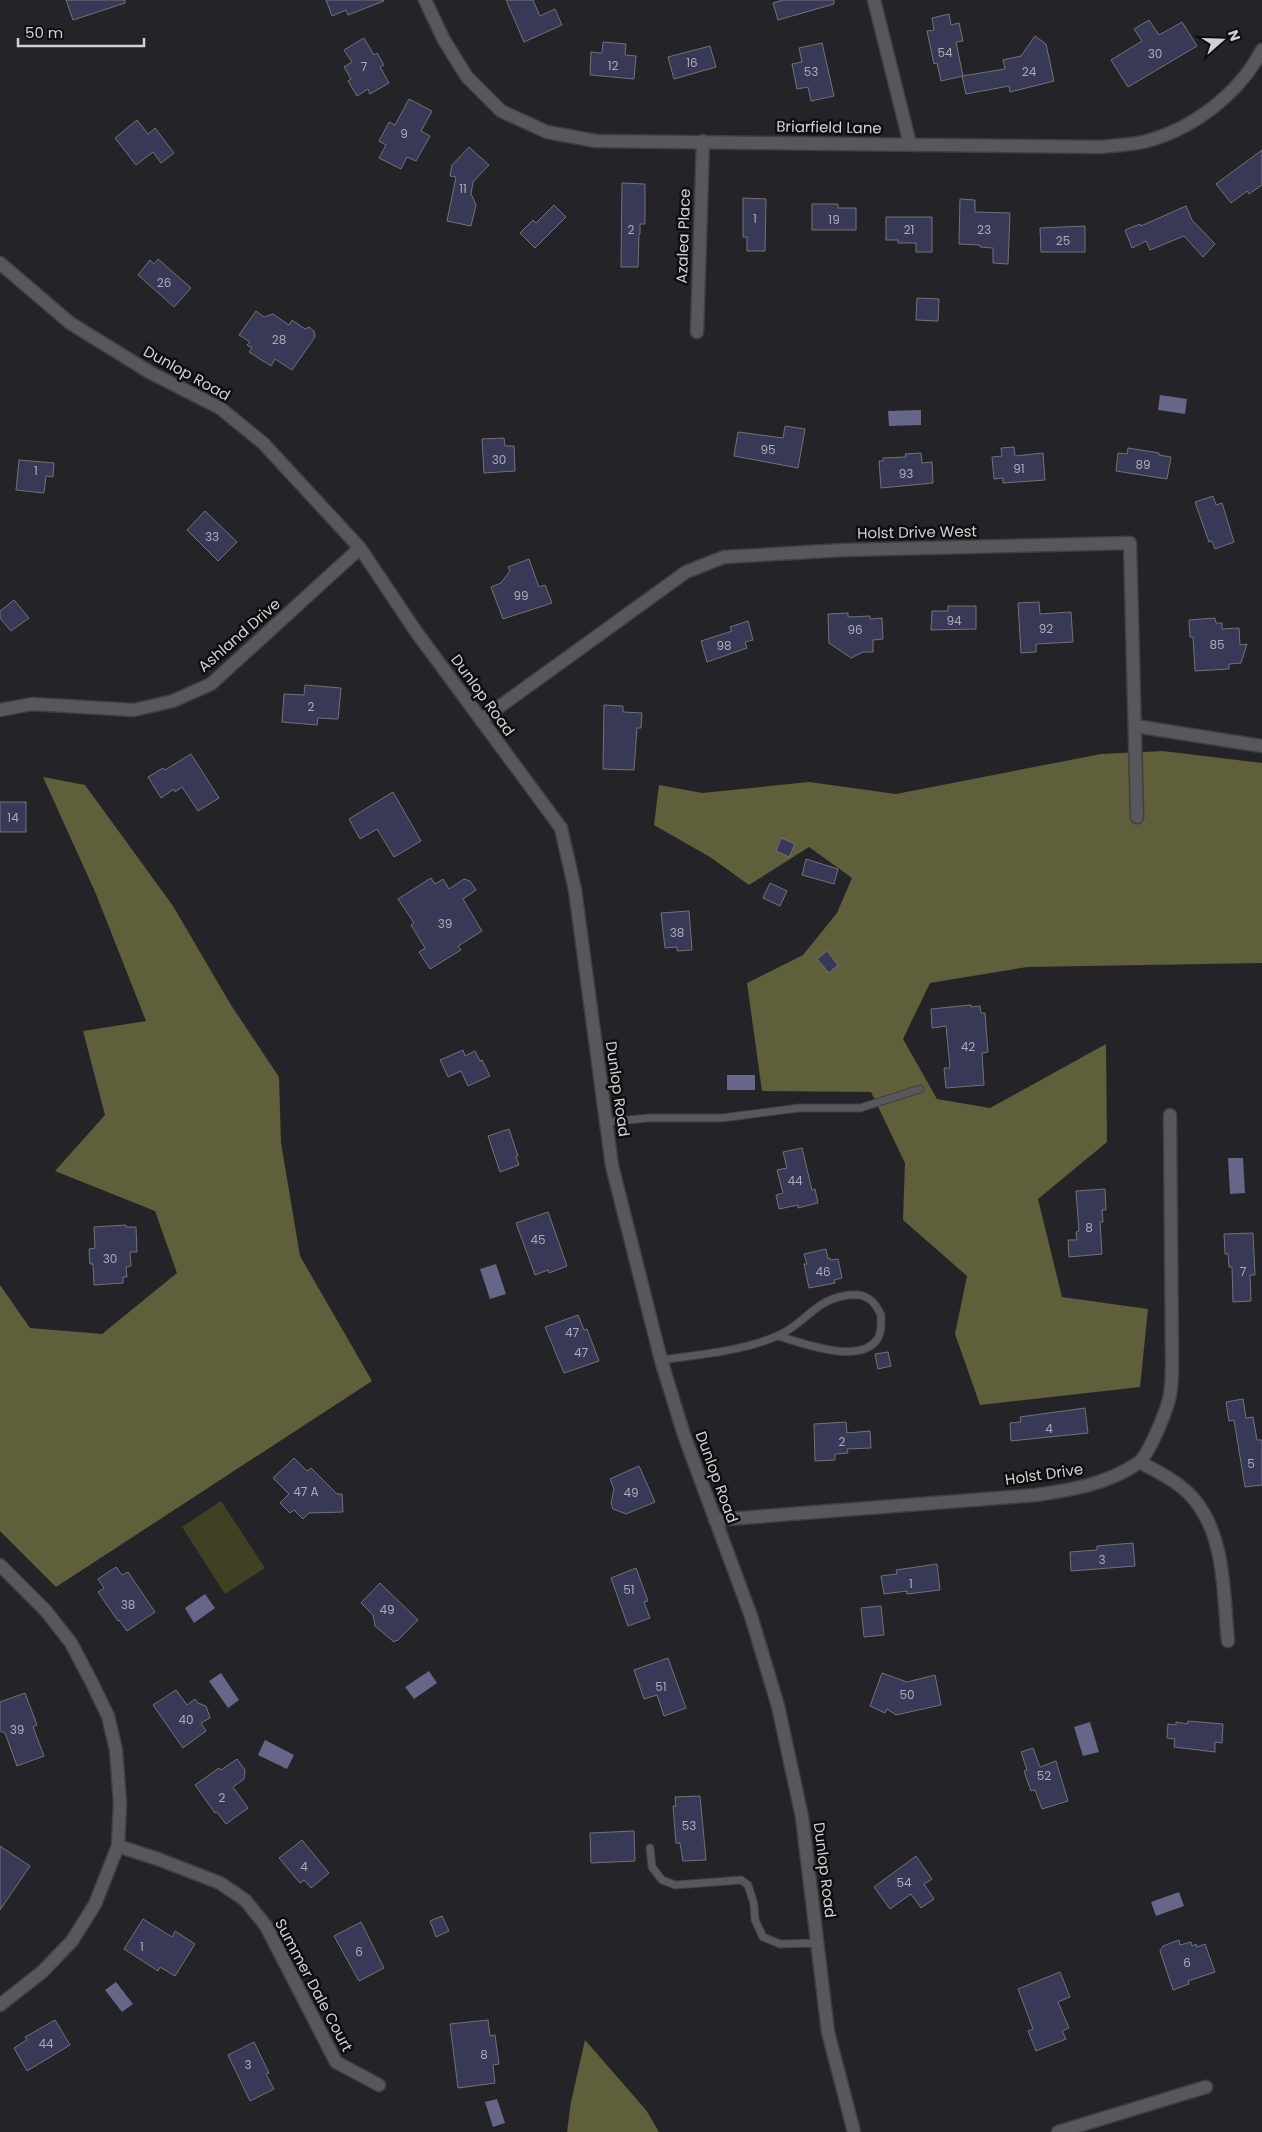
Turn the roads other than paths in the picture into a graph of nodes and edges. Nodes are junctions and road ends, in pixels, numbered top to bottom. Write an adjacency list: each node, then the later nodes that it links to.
1 (425, 0): 4 (street, Briarfield Lane)
2 (874, 0): 5 (street)
3 (1262, 50): 5 (street, Briarfield Lane)
4 (703, 141): 5 (street, Briarfield Lane); 7 (street, Azalea Place)
5 (910, 144)
6 (0, 263): 8 (street, Dunlop Road)
7 (697, 332)
8 (360, 548): 9 (street, Ashland Drive); 10 (street, Dunlop Road)
9 (0, 710)
10 (481, 720): 11 (street, Holst Drive West); 16 (street, Dunlop Road)
11 (1135, 726): 12 (street); 13 (street, Holst Drive West)
12 (1262, 746)
13 (1137, 817)
14 (920, 1089): 16 (lane)
15 (1170, 1115): 19 (street)
16 (606, 1122): 18 (street, Dunlop Road)
17 (778, 1336): 17 (lane); 18 (lane)
18 (661, 1360): 20 (street, Dunlop Road)
19 (1140, 1462): 20 (street, Holst Drive); 22 (street)
20 (715, 1520): 25 (street, Dunlop Road)
21 (0, 1566): 23 (street)
22 (1228, 1641)
23 (118, 1846): 26 (street); 27 (street, Summer Dale Court)
24 (650, 1848): 25 (lane)
25 (817, 1943): 29 (street, Dunlop Road)
26 (0, 2005)
27 (379, 2085)
28 (1206, 2087): 30 (street)
29 (854, 2132)
30 (1058, 2132)

